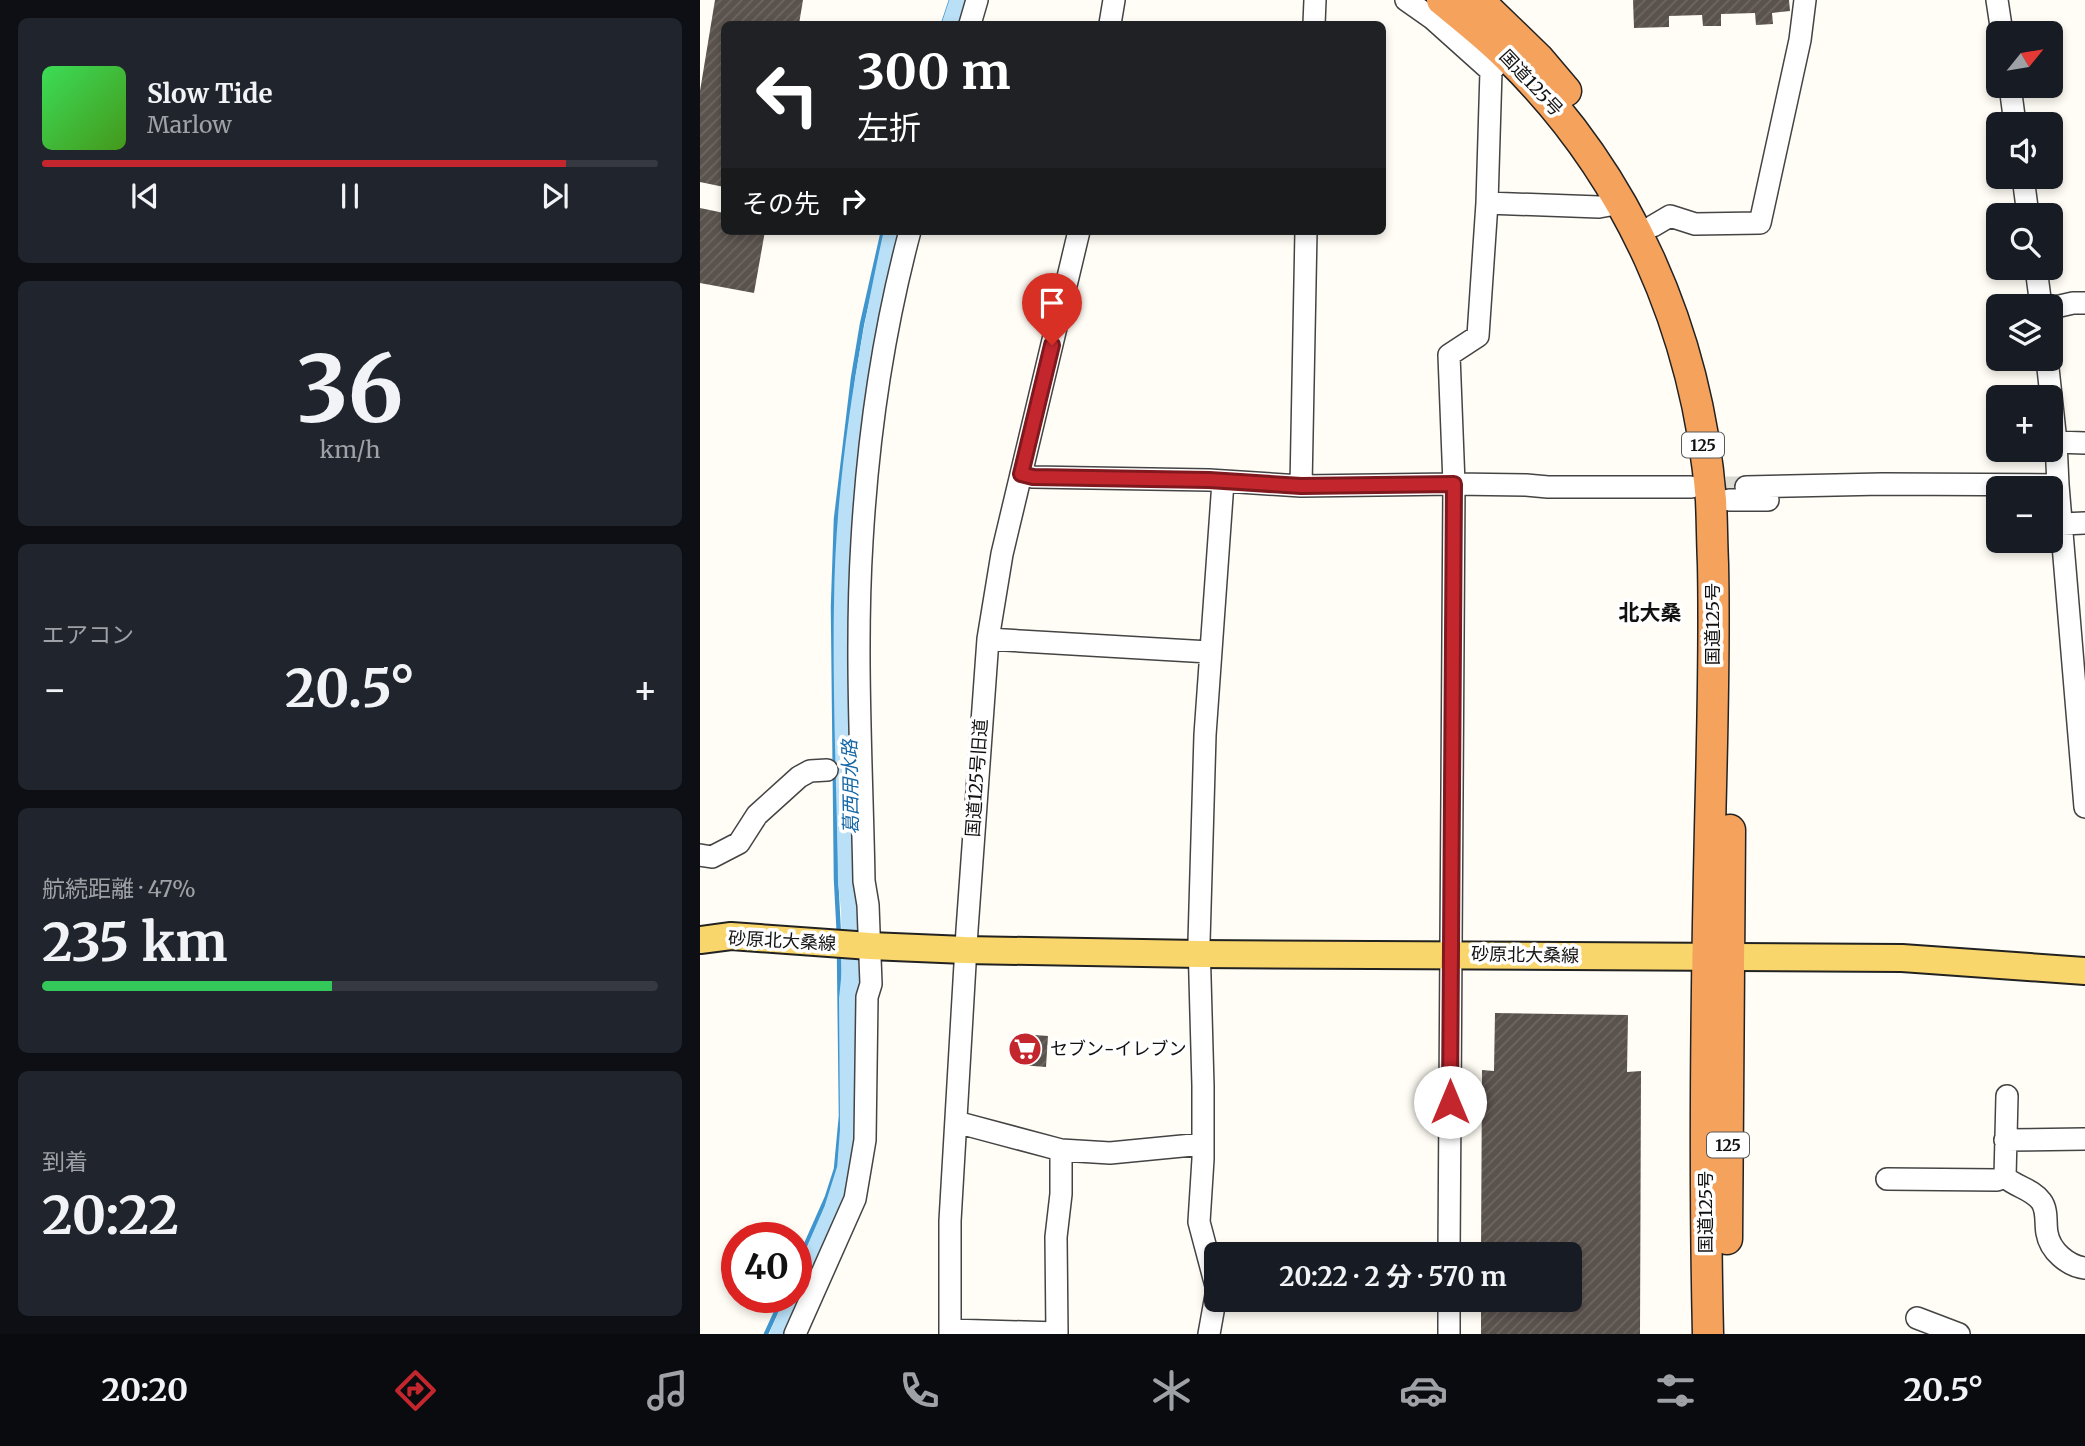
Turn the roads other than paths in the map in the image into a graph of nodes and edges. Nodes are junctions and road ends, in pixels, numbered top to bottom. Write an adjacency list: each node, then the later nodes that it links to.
1 (977, 0): 9 (street)
2 (1114, 0): 10 (street)
3 (1315, 0): 11 (street)
4 (1406, 0): 13 (street)
5 (1442, 0): 13 (highway, 国道125号 / 125)
6 (1478, 0): 16 (highway, 国道125号 / 125)
7 (1805, 0): 16 (street)
8 (1997, 0): 12 (street)
9 (971, 21)
10 (1110, 21)
11 (1314, 21)
12 (2000, 21)
13 (1498, 62): 14 (highway, 国道125号 / 125); 15 (street)
14 (1619, 198): 15 (street); 29 (highway, 国道125号 / 125)
15 (1487, 203): 26 (street)
16 (1653, 226): 29 (highway, 国道125号 / 125)
17 (909, 235): 39 (street)
18 (1078, 235): 24 (street, 国道125号旧道)
19 (1306, 235): 28 (street)
20 (2085, 303): 21 (street)
21 (2063, 305)
22 (2063, 442): 23 (street)
23 (2085, 443)
24 (1021, 474): 25 (street); 33 (street, 国道125号旧道)
25 (1223, 482): 28 (street); 34 (street)
26 (1454, 484): 28 (street); 29 (street); 42 (street)
27 (1986, 485): 29 (street)
28 (1301, 486)
29 (1719, 494): 43 (highway, 国道125号 / 125)
30 (2085, 523): 31 (street)
31 (2063, 524)
32 (2063, 536): 36 (street)
33 (988, 639): 34 (street); 40 (street, 国道125号旧道)
34 (1209, 652): 41 (street)
35 (827, 770): 37 (street)
36 (2085, 807)
37 (700, 855)
38 (700, 940): 39 (main road, 砂原北大桑線)
39 (867, 946): 40 (main road, 砂原北大桑線); 61 (street)
40 (965, 950): 41 (main road, 砂原北大桑線); 46 (street, 国道125号旧道)
41 (1199, 954): 42 (main road, 砂原北大桑線); 49 (street)
42 (1451, 954): 43 (main road, 砂原北大桑線); 54 (street)
43 (1718, 956): 44 (main road, 砂原北大桑線); 64 (highway, 国道125号 / 125); 65 (highway, 国道125号 / 125)
44 (2085, 971)
45 (2007, 1096): 48 (street)
46 (956, 1122): 50 (street); 59 (street, 国道125号旧道)
47 (2085, 1139): 48 (street)
48 (2005, 1140): 51 (street)
49 (1203, 1144): 50 (street); 53 (street)
50 (1061, 1150): 60 (street)
51 (2005, 1177): 52 (street); 55 (street)
52 (1887, 1179)
53 (1204, 1242)
54 (1449, 1242)
55 (2085, 1268)
56 (1213, 1312): 62 (street)
57 (1450, 1312): 63 (street)
58 (1917, 1318): 66 (street)
59 (950, 1332): 60 (street)
60 (1057, 1333)
61 (795, 1334)
62 (1209, 1334)
63 (1449, 1334)
64 (1708, 1334)
65 (1728, 1334)
66 (1959, 1334)

